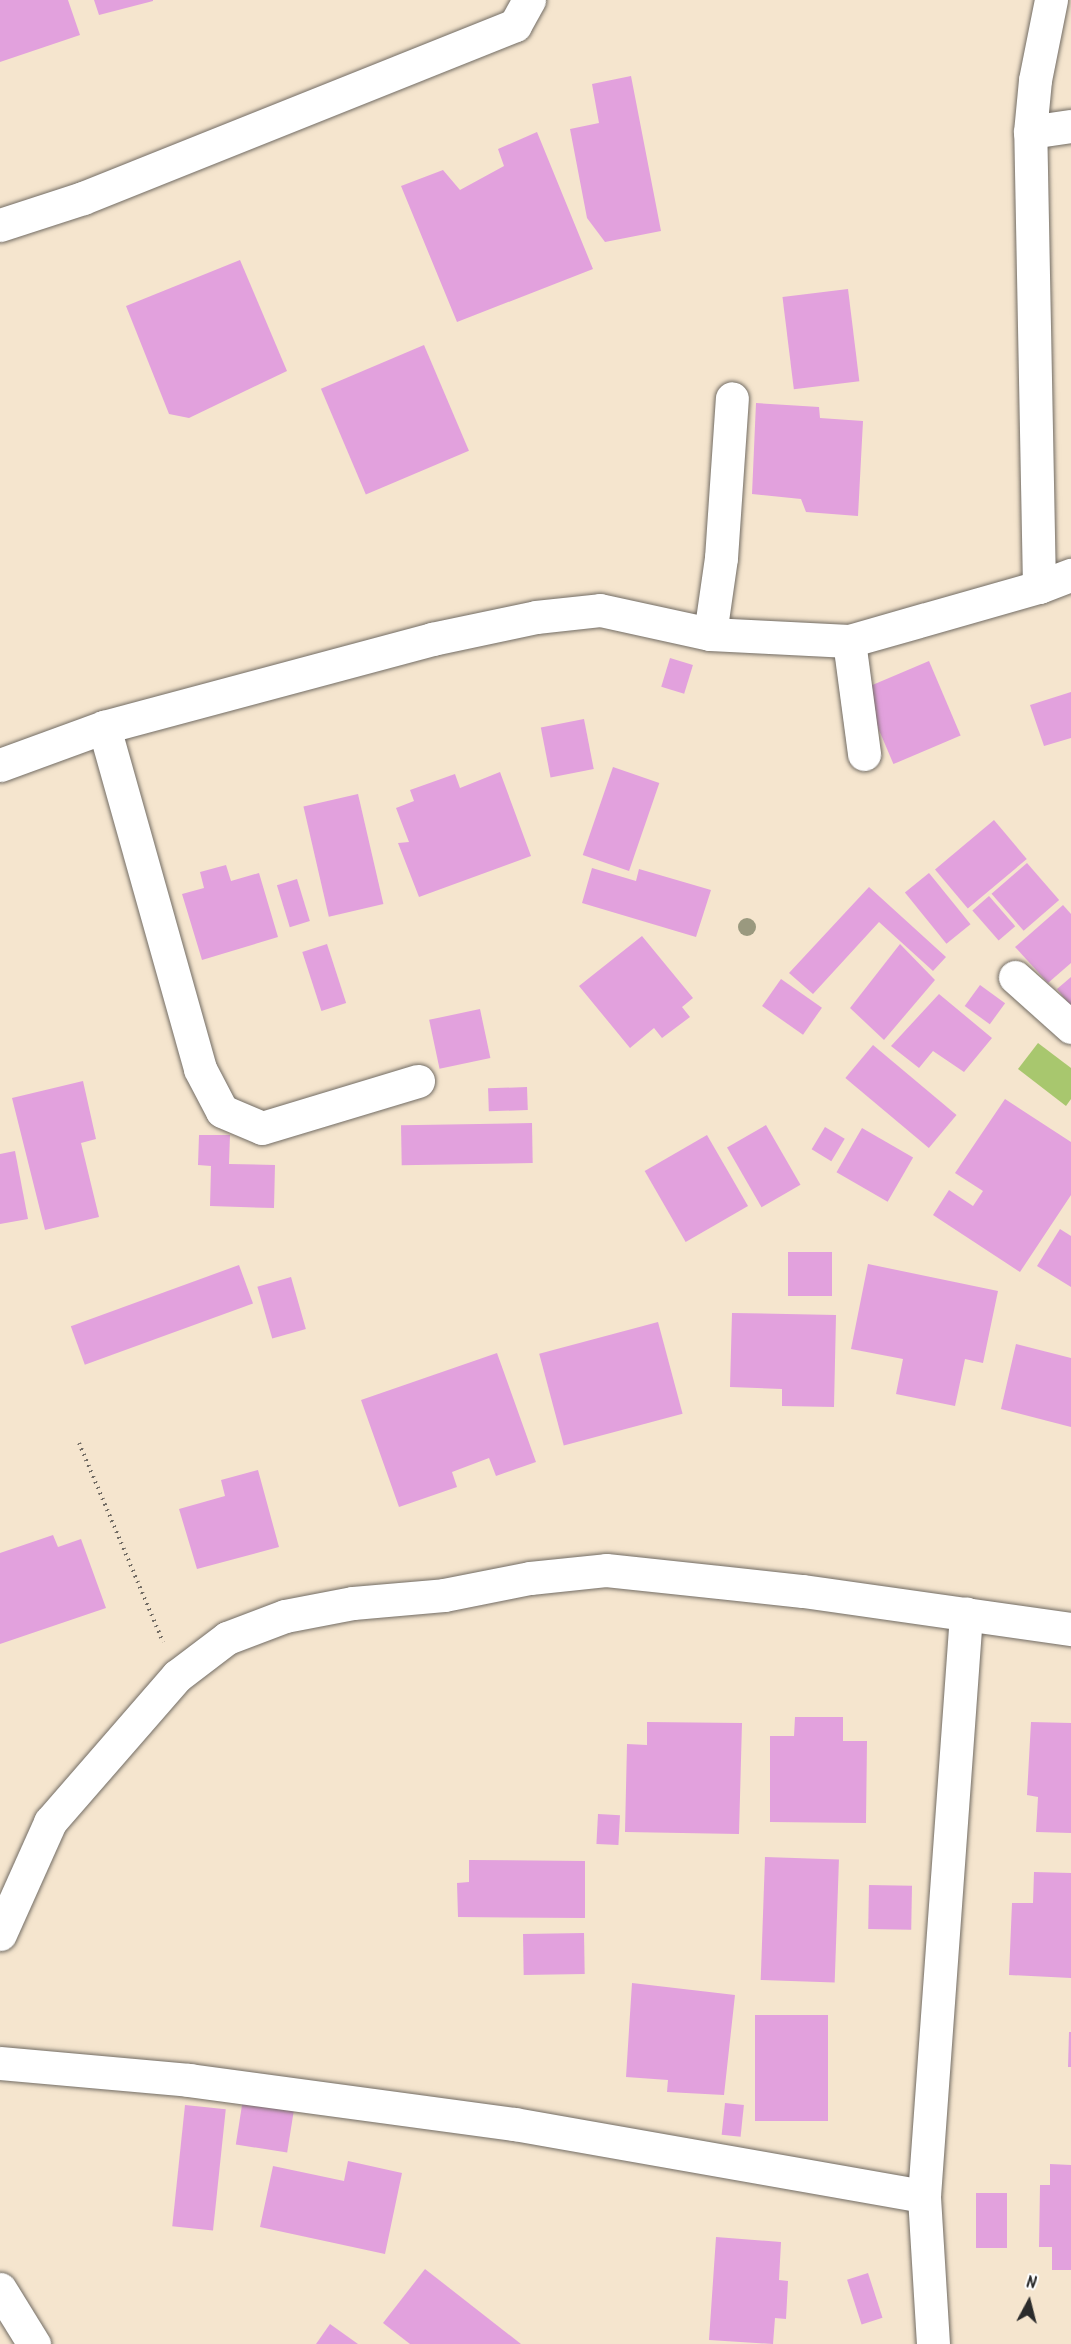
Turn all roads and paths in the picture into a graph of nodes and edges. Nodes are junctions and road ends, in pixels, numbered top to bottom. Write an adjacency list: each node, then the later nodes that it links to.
1 (529, 0): 5 (street)
2 (1050, 0): 4 (street)
3 (1071, 126): 4 (street)
4 (1030, 132): 8 (street)
5 (0, 225)
6 (732, 398): 9 (street)
7 (1071, 575): 8 (street)
8 (1039, 587): 10 (street)
9 (710, 634): 10 (street); 11 (street)
10 (849, 640): 12 (street)
11 (104, 727): 13 (street); 16 (street)
12 (864, 754)
13 (0, 765)
14 (1015, 977): 15 (street)
15 (1071, 1027)
16 (418, 1081)
17 (80, 1443): 20 (path)
18 (966, 1614): 19 (street); 20 (street); 23 (street)
19 (1071, 1629)
20 (177, 1676): 21 (street)
21 (0, 1934)
22 (0, 2063): 23 (street)
23 (924, 2196): 26 (street)
24 (0, 2289): 25 (street)
25 (34, 2344)
26 (933, 2344)

